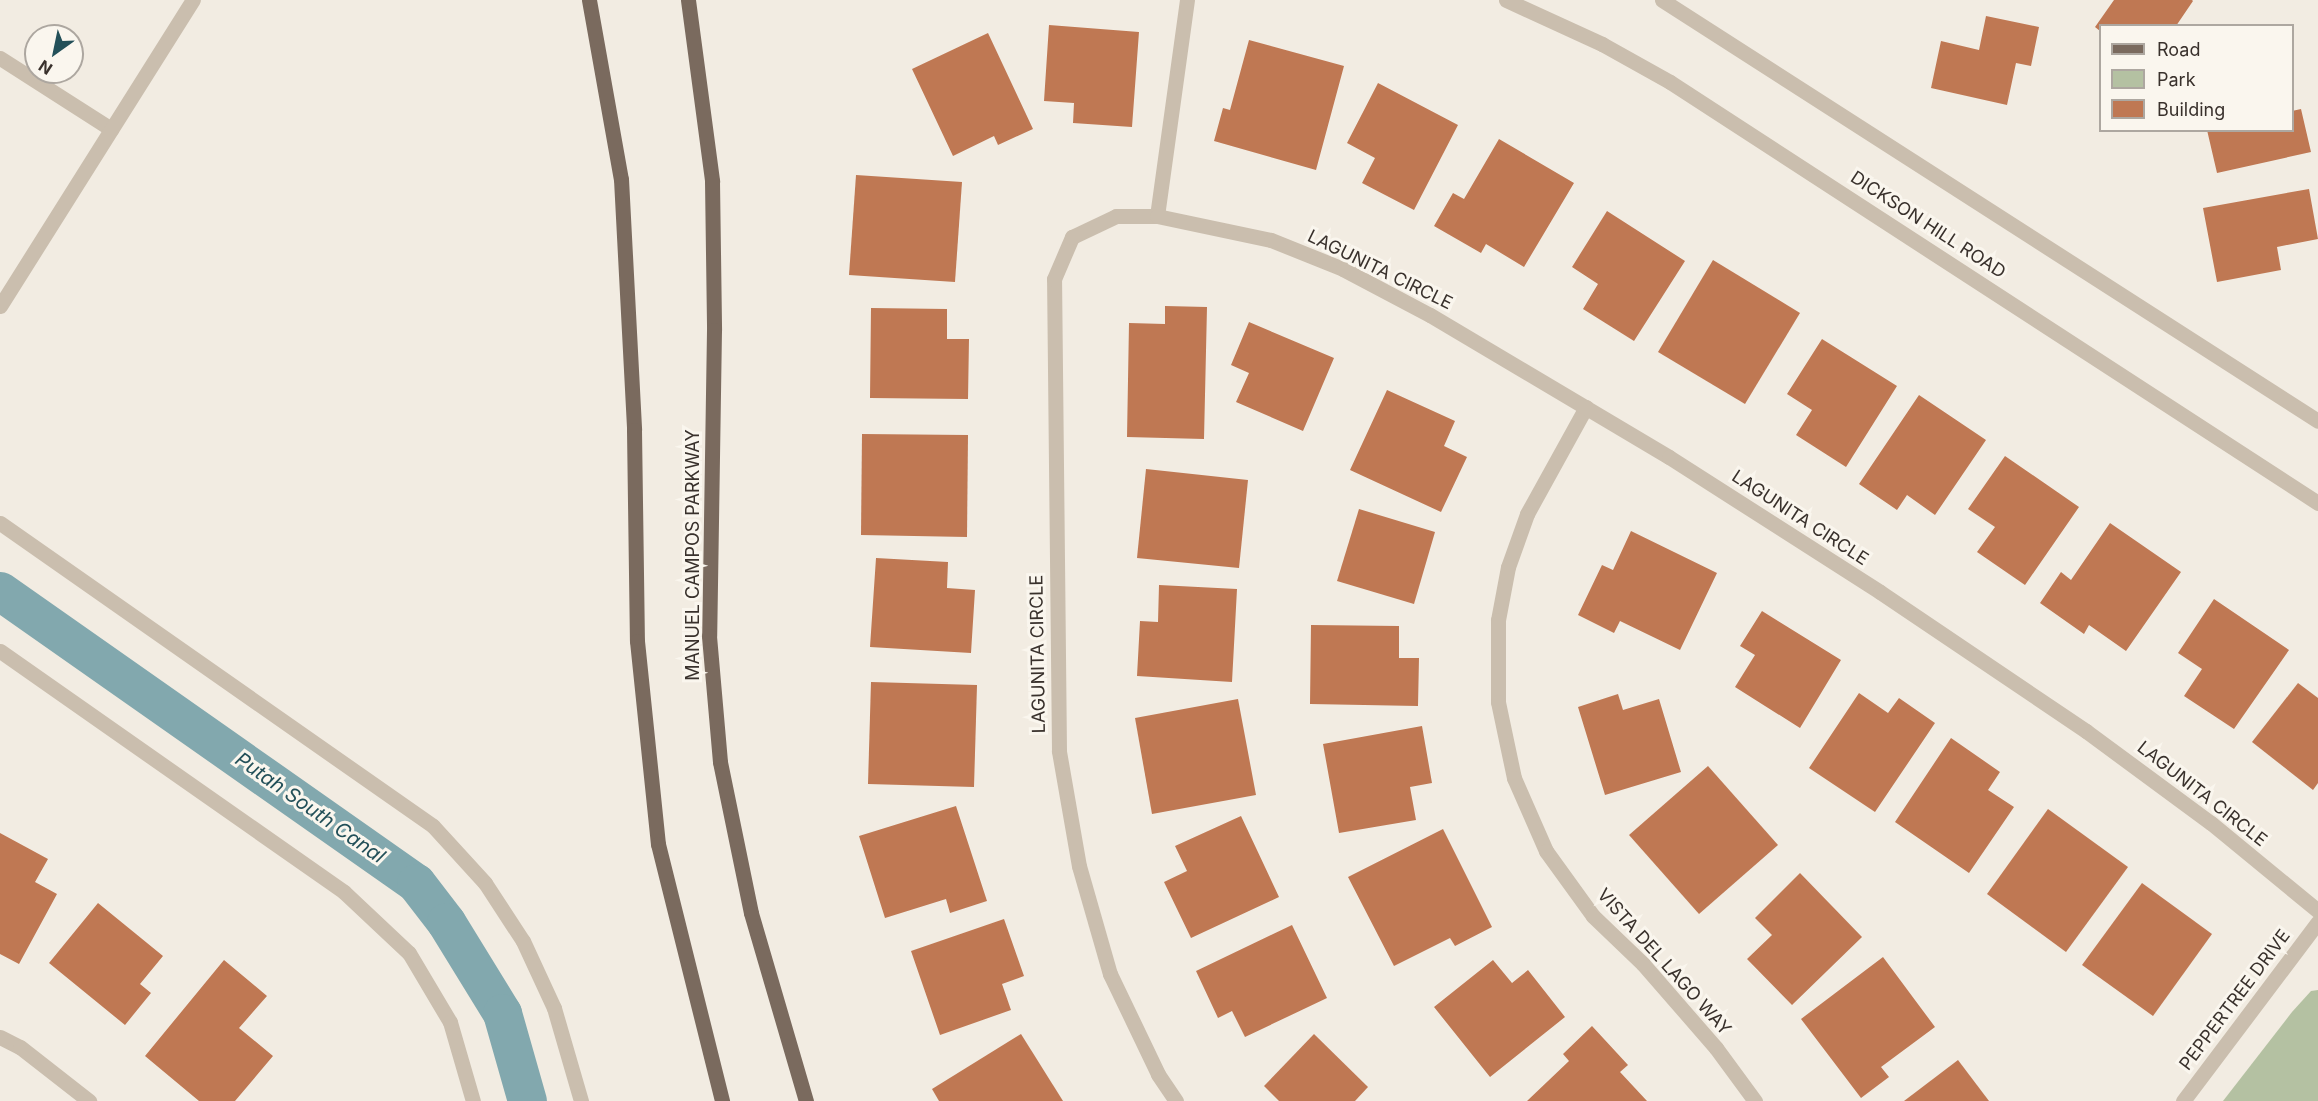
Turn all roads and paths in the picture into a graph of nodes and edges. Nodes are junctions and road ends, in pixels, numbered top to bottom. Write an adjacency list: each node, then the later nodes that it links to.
1 (193, 0): 8 (street)
2 (589, 0): 22 (main road)
3 (688, 0): 23 (main road, MANUEL CAMPOS PARKWAY)
4 (1187, 0): 9 (street)
5 (1506, 0): 13 (street, DICKSON HILL ROAD)
6 (1662, 0): 12 (street)
7 (0, 58): 8 (street)
8 (111, 129): 10 (street)
9 (1157, 216): 11 (street, LAGUNITA CIRCLE); 24 (street, LAGUNITA CIRCLE)
10 (0, 306)
11 (1586, 408): 16 (street, LAGUNITA CIRCLE); 25 (street, VISTA DEL LAGO WAY)
12 (2318, 421)
13 (2318, 502)
14 (0, 523): 21 (street)
15 (0, 651): 20 (street)
16 (2318, 911)
17 (2318, 922): 26 (street, PEPPERTREE DRIVE)
18 (0, 1037): 19 (street)
19 (89, 1101)
20 (473, 1101)
21 (581, 1101)
22 (722, 1101)
23 (806, 1101)
24 (1176, 1101)
25 (1755, 1101)
26 (2183, 1101)

